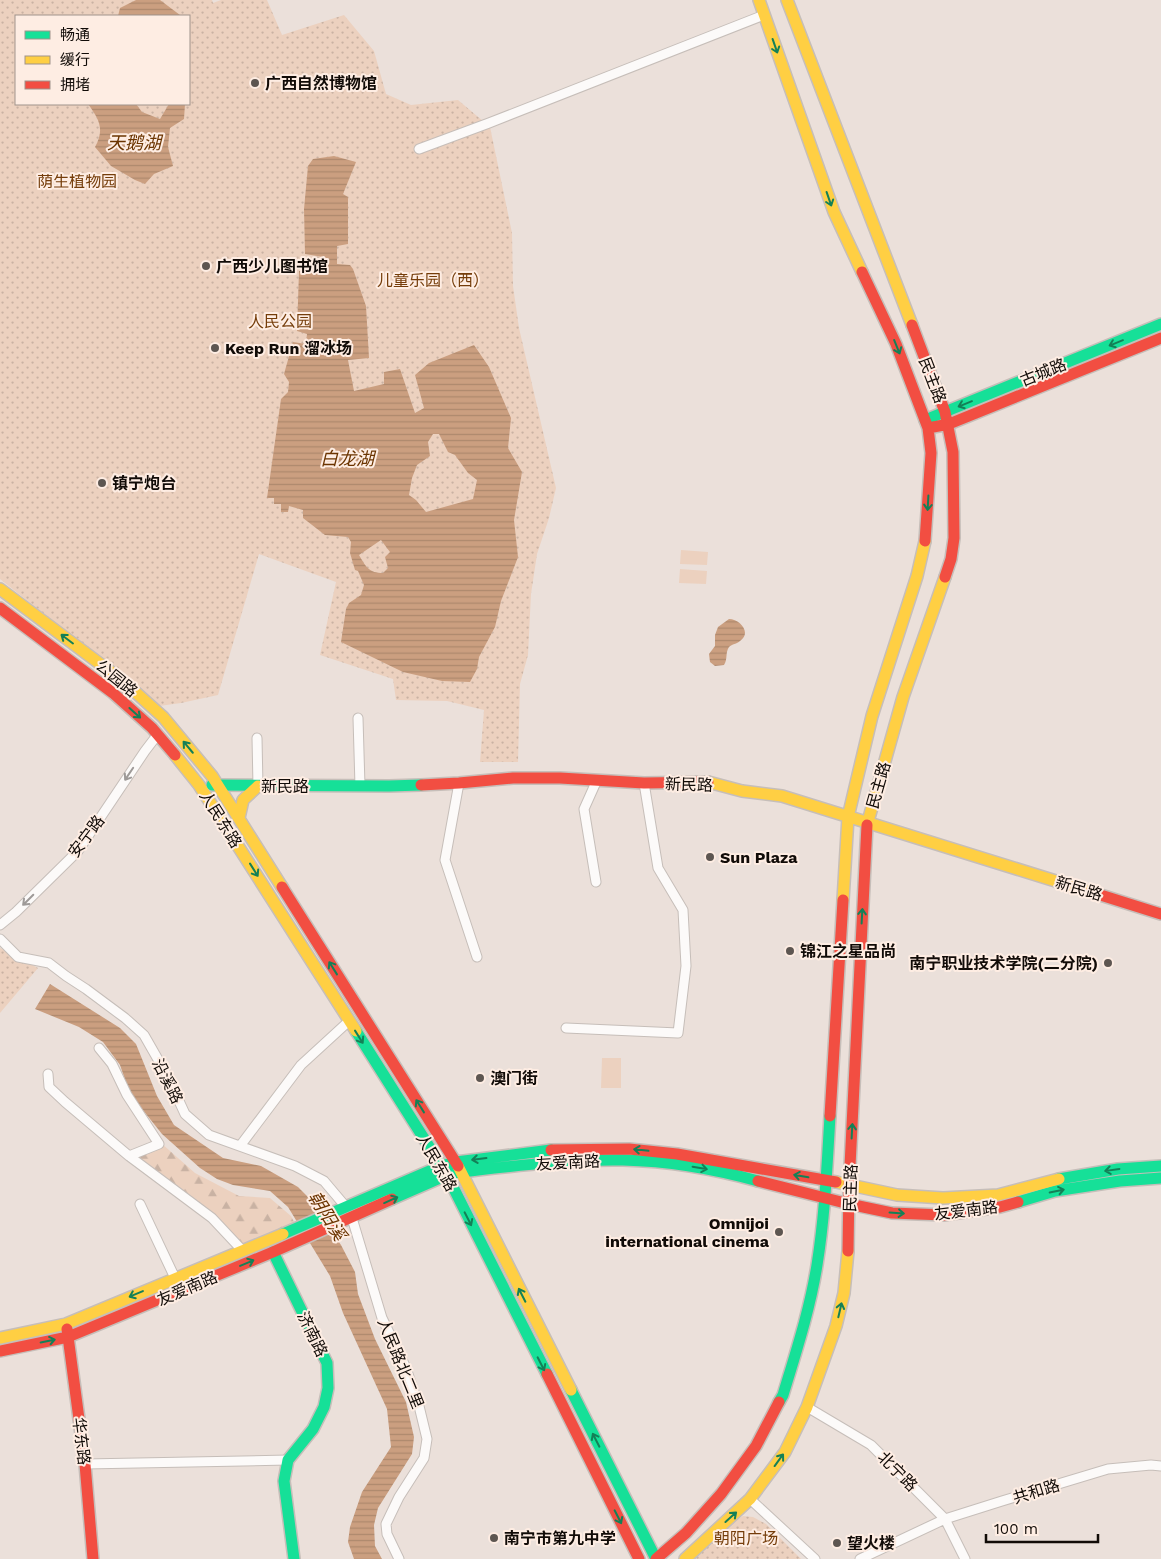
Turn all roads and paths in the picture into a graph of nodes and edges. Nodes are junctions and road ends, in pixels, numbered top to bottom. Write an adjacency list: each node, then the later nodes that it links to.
1 (759, 0): 3 (main road, 民主路)
2 (787, 0): 7 (main road, 民主路)
3 (764, 15): 4 (street); 8 (main road, 民主路, one-way to 8)
4 (419, 149)
5 (1161, 324): 7 (main road, 古城路, one-way to 7)
6 (1161, 338): 9 (main road, 古城路)
7 (945, 412): 8 (main road, 古城路); 9 (main road, 民主路)
8 (927, 424): 9 (main road, 古城路); 22 (main road, 民主路, one-way to 22)
9 (949, 424): 24 (main road, 民主路)
10 (0, 589): 19 (main road, 公园路, one-way to 10)
11 (0, 608): 13 (main road, 公园路, one-way to 13)
12 (358, 718): 21 (street)
13 (158, 734): 18 (main road, 公园路); 27 (street, 安宁路, one-way to 27)
14 (257, 738): 20 (street)
15 (597, 780): 16 (main road, 新民路); 17 (main road, 新民路); 25 (street)
16 (459, 783): 21 (main road, 新民路); 29 (street)
17 (644, 783): 22 (main road, 新民路); 31 (street)
18 (199, 785): 19 (main road, 新民路); 30 (main road, 人民东路, one-way to 30)
19 (218, 785): 20 (main road, 新民路); 23 (main road, 人民东路)
20 (258, 786): 21 (main road, 新民路); 23 (main road)
21 (360, 786)
22 (848, 817): 24 (main road, 新民路); 40 (main road, 民主路)
23 (239, 818): 37 (main road, 人民东路, one-way to 23)
24 (867, 822): 26 (main road, 新民路); 41 (main road, 民主路, one-way to 24)
25 (596, 882)
26 (1161, 914)
27 (0, 926)
28 (0, 939): 34 (street, 沿溪路)
29 (476, 957)
30 (349, 1020): 34 (street); 38 (main road, 人民东路, one-way to 38)
31 (566, 1028)
32 (99, 1048): 35 (street)
33 (48, 1074): 35 (street)
34 (240, 1146): 45 (street, 沿溪路)
35 (129, 1156): 46 (street)
36 (1161, 1166): 41 (main road, 友爱南路, one-way to 41)
37 (458, 1167): 38 (main road, 友爱南路); 40 (main road, 友爱南路, one-way to 37); 42 (main road, 友爱南路, one-way to 42); 63 (main road, 人民东路, one-way to 37)
38 (444, 1171): 45 (main road, 友爱南路); 62 (main road, 人民东路, one-way to 62)
39 (1161, 1178): 44 (main road, 友爱南路, one-way to 39)
40 (826, 1180): 41 (main road, 友爱南路); 42 (main road, 民主路)
41 (849, 1186): 44 (main road, 民主路)
42 (825, 1197): 44 (main road, 友爱南路); 63 (main road, 民主路)
43 (140, 1204): 48 (street)
44 (849, 1204): 53 (main road, 民主路, one-way to 44)
45 (347, 1214): 46 (main road, 友爱南路); 47 (main road, 友爱南路); 61 (street, 人民路北二里)
46 (242, 1250): 48 (main road, 友爱南路)
47 (278, 1250): 50 (main road, 友爱南路, one-way to 47); 54 (main road, 济南路)
48 (175, 1278): 49 (main road, 友爱南路, one-way to 49)
49 (66, 1324): 50 (main road, 华东路); 51 (main road, 友爱南路)
50 (68, 1337): 52 (main road, 友爱南路, one-way to 50); 55 (main road, 华东路)
51 (0, 1338)
52 (0, 1351)
53 (807, 1407): 57 (main road, 民主路, one-way to 53); 58 (street, 北宁路)
54 (288, 1460): 55 (street); 60 (main road)
55 (85, 1464): 59 (main road, 华东路)
56 (1161, 1466): 58 (street, 共和路)
57 (750, 1499): 64 (main road, 民主路, one-way to 57); 65 (street)
58 (945, 1519): 66 (street, 共和路); 67 (street, 北宁路)
59 (93, 1559)
60 (294, 1559)
61 (399, 1559)
62 (639, 1559)
63 (656, 1559)
64 (685, 1559)
65 (815, 1559)
66 (860, 1559)
67 (965, 1559)

